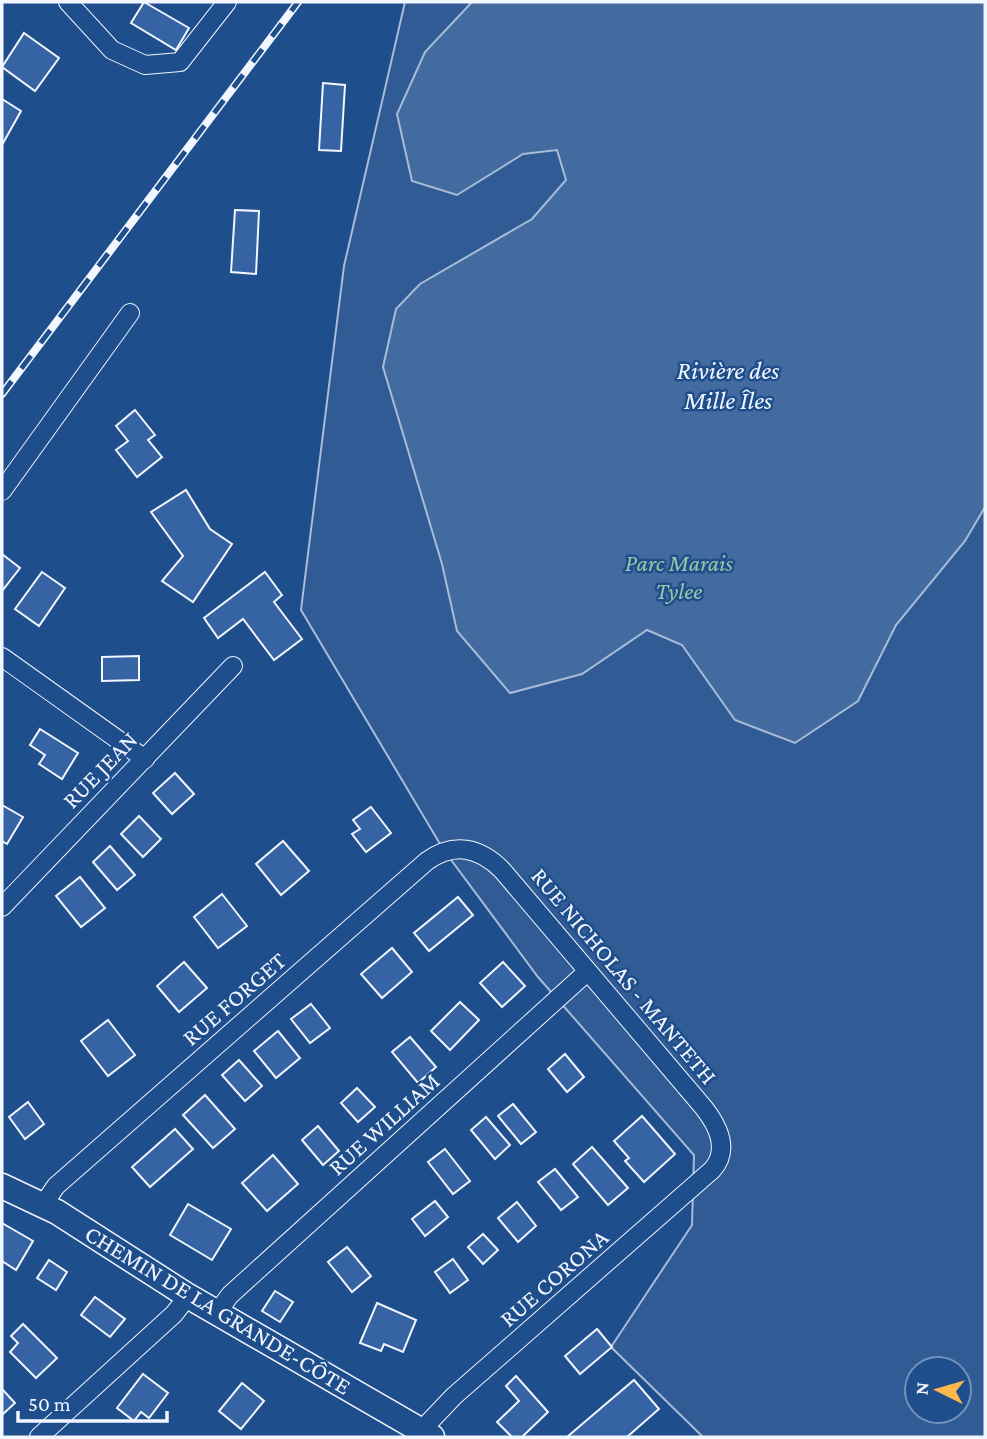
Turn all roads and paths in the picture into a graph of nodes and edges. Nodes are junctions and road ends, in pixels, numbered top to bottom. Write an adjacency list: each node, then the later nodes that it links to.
1 (68, 2): 2 (street)
2 (226, 2)
3 (130, 313): 4 (street)
4 (2, 491)
5 (2, 657): 7 (street)
6 (233, 666): 7 (street, RUE JEAN)
7 (145, 759): 9 (street, RUE JEAN)
8 (467, 849): 10 (street, RUE NICHOLAS - MANTETH); 13 (street, RUE FORGET)
9 (2, 906)
10 (587, 972): 11 (street, RUE NICHOLAS - MANTETH); 15 (street, RUE WILLIAM)
11 (721, 1152): 16 (street, RUE CORONA)
12 (2, 1186): 13 (main road, CHEMIN DE LA GRANDE-CÔTE)
13 (43, 1205): 14 (main road, CHEMIN DE LA GRANDE-CÔTE)
14 (188, 1296): 15 (main road, CHEMIN DE LA GRANDE-CÔTE); 17 (street)
15 (217, 1313): 16 (main road, CHEMIN DE LA GRANDE-CÔTE)
16 (422, 1435)
17 (38, 1437)

